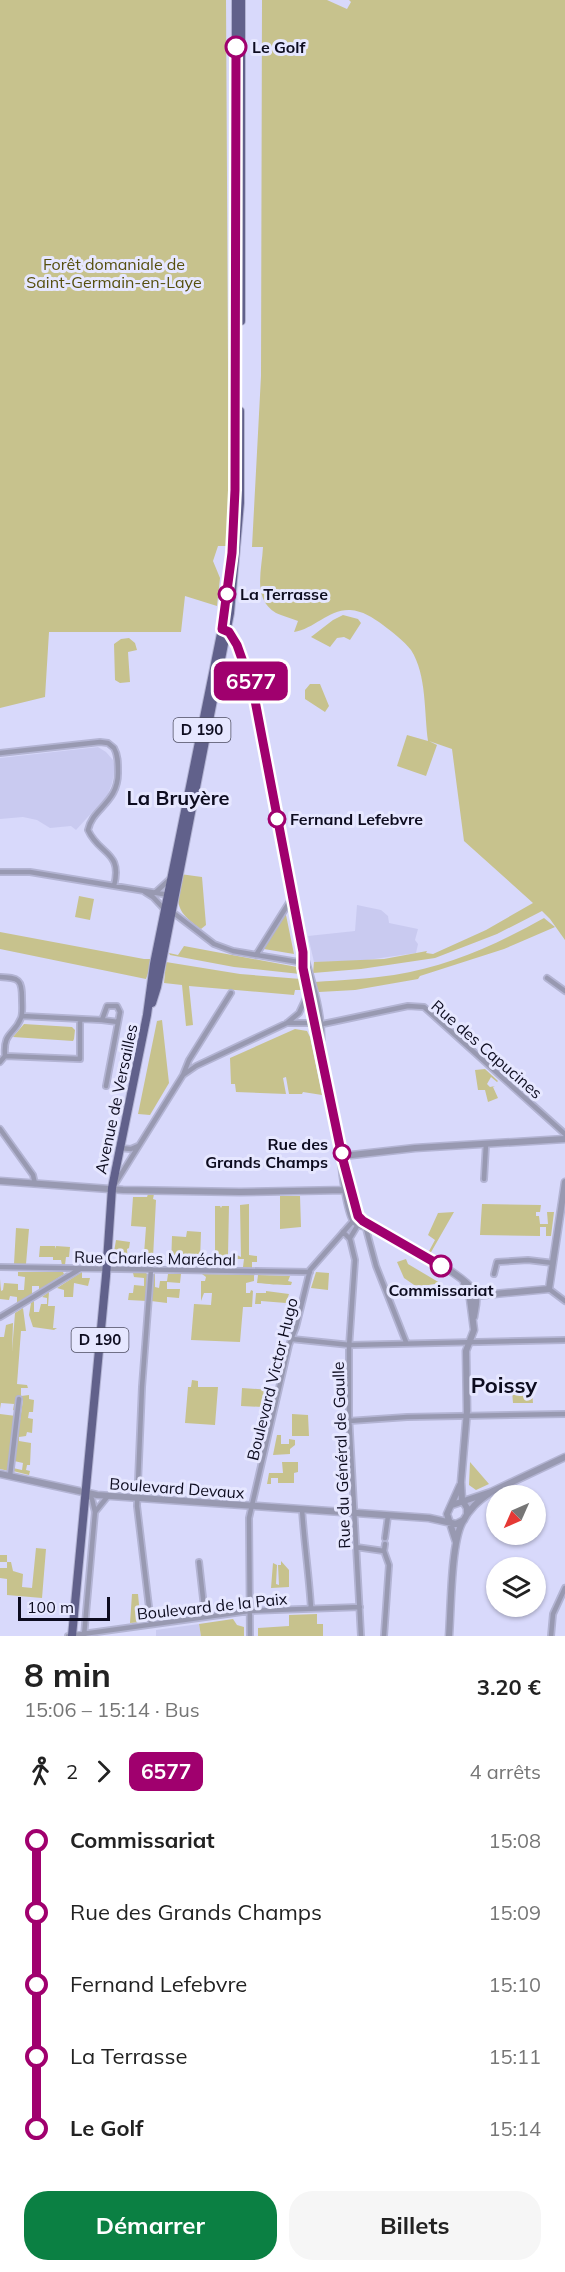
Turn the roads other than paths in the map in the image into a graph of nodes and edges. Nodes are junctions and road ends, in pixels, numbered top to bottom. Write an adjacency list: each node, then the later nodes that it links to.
1 (236, 0): 3 (main road, D 190)
2 (241, 0): 3 (main road, D 190)
3 (225, 629): 6 (main road, D 190); 9 (street); 10 (main road, D 190)
4 (0, 753): 7 (street)
5 (0, 872): 7 (street)
6 (173, 874): 8 (street); 10 (main road, D 190)
7 (114, 886): 8 (street)
8 (154, 895): 10 (street); 11 (street)
9 (292, 898): 12 (street); 13 (street)
10 (171, 899): 11 (main road, D 190)
11 (169, 912): 12 (street); 19 (main road, Avenue de Versailles / D 190); 19 (main road, Avenue de Versailles / D 190)
12 (256, 955): 13 (street)
13 (305, 963): 17 (street); 25 (street)
14 (0, 977): 20 (street)
15 (547, 978): 16 (street)
16 (565, 991)
17 (308, 992): 24 (street); 25 (street)
18 (231, 993): 28 (street)
19 (147, 1015): 35 (main road, Avenue de Versailles / D 190)
20 (22, 1016): 21 (street); 26 (street)
21 (80, 1019): 22 (street); 26 (street)
22 (102, 1020): 23 (street); 23 (street)
23 (118, 1022): 29 (street)
24 (287, 1023): 25 (street); 28 (street)
25 (317, 1024): 31 (street, Rue des Capucines); 36 (street)
26 (5, 1056): 27 (street)
27 (0, 1062)
28 (183, 1075): 34 (street)
29 (106, 1086)
30 (0, 1129): 41 (street)
31 (565, 1134)
32 (565, 1139): 33 (street)
33 (486, 1144): 36 (street); 37 (street)
34 (138, 1146): 35 (street); 42 (street)
35 (120, 1148): 42 (main road, Avenue de Versailles / D 190)
36 (343, 1157): 39 (street); 43 (street)
37 (484, 1179)
38 (0, 1181): 41 (street)
39 (349, 1181): 43 (street); 44 (street)
40 (565, 1182): 48 (street)
41 (35, 1184): 42 (street)
42 (112, 1188): 43 (street); 50 (main road, D 190)
43 (346, 1190): 44 (street); 45 (street)
44 (354, 1197): 45 (street)
45 (360, 1222): 46 (street, Boulevard Victor Hugo); 47 (street); 56 (street); 61 (street)
46 (343, 1232): 47 (street); 53 (street, Boulevard Victor Hugo)
47 (350, 1238): 63 (street, Rue du Général de Gaulle)
48 (554, 1263): 54 (street); 55 (street)
49 (0, 1267): 51 (street, Rue Charles Maréchal)
50 (107, 1268): 51 (street, Rue Charles Maréchal); 52 (street, Rue Charles Maréchal); 73 (main road, D 190)
51 (80, 1269): 58 (street)
52 (151, 1269): 53 (street, Rue Charles Maréchal); 78 (street)
53 (310, 1272): 59 (street, Boulevard Victor Hugo)
54 (494, 1274)
55 (549, 1289): 56 (street); 57 (street)
56 (473, 1296): 62 (street)
57 (565, 1301)
58 (0, 1317)
59 (291, 1339): 63 (street); 80 (street, Boulevard Victor Hugo)
60 (565, 1340): 62 (street)
61 (406, 1342): 62 (street); 63 (street)
62 (469, 1342): 66 (street)
63 (350, 1345): 67 (street, Rue du Général de Gaulle)
64 (19, 1399): 70 (street)
65 (565, 1414): 66 (street)
66 (466, 1419): 67 (street); 71 (street)
67 (349, 1421): 84 (street, Rue du Général de Gaulle)
68 (565, 1456): 72 (street)
69 (0, 1474): 70 (street, Boulevard Devaux)
70 (10, 1476): 73 (street, Boulevard Devaux)
71 (461, 1484): 77 (street); 79 (street); 81 (street)
72 (505, 1485)
73 (85, 1492): 75 (street, Boulevard Devaux); 83 (street); 101 (main road, D 190)
74 (486, 1494): 77 (street)
75 (108, 1496): 78 (street, Boulevard Devaux); 83 (street)
76 (486, 1496): 86 (street)
77 (477, 1497): 79 (street)
78 (137, 1498): 80 (street, Boulevard Devaux); 98 (street)
79 (463, 1503): 81 (street); 86 (street)
80 (252, 1507): 82 (street, Boulevard Devaux); 96 (street, Boulevard Victor Hugo)
81 (450, 1507): 87 (street); 88 (street)
82 (302, 1509): 84 (street, Boulevard Devaux); 95 (street)
83 (95, 1512): 99 (street)
84 (354, 1513): 85 (street, Boulevard Devaux); 90 (street, Rue du Général de Gaulle)
85 (388, 1516): 87 (street, Boulevard Devaux); 91 (street)
86 (466, 1517): 88 (street); 89 (street)
87 (429, 1518): 88 (street, Boulevard Devaux)
88 (451, 1521): 89 (street)
89 (456, 1542): 105 (street)
90 (356, 1548): 91 (street); 94 (street, Rue du Général de Gaulle)
91 (384, 1551): 104 (street)
92 (199, 1562): 97 (street)
93 (565, 1588): 106 (street)
94 (360, 1607): 95 (street, Boulevard de la Paix); 103 (street, Rue du Général de Gaulle)
95 (311, 1608): 96 (street, Boulevard de la Paix)
96 (249, 1611): 97 (street, Boulevard de la Paix); 102 (street, Boulevard Victor Hugo)
97 (205, 1616): 98 (street, Boulevard de la Paix)
98 (150, 1624): 99 (street, Boulevard de la Paix)
99 (84, 1635): 101 (street, Boulevard de la Paix)
100 (68, 1636): 101 (street, Boulevard de la Paix)
101 (73, 1636)
102 (250, 1636)
103 (361, 1636)
104 (384, 1636)
105 (449, 1636)
106 (551, 1636)

